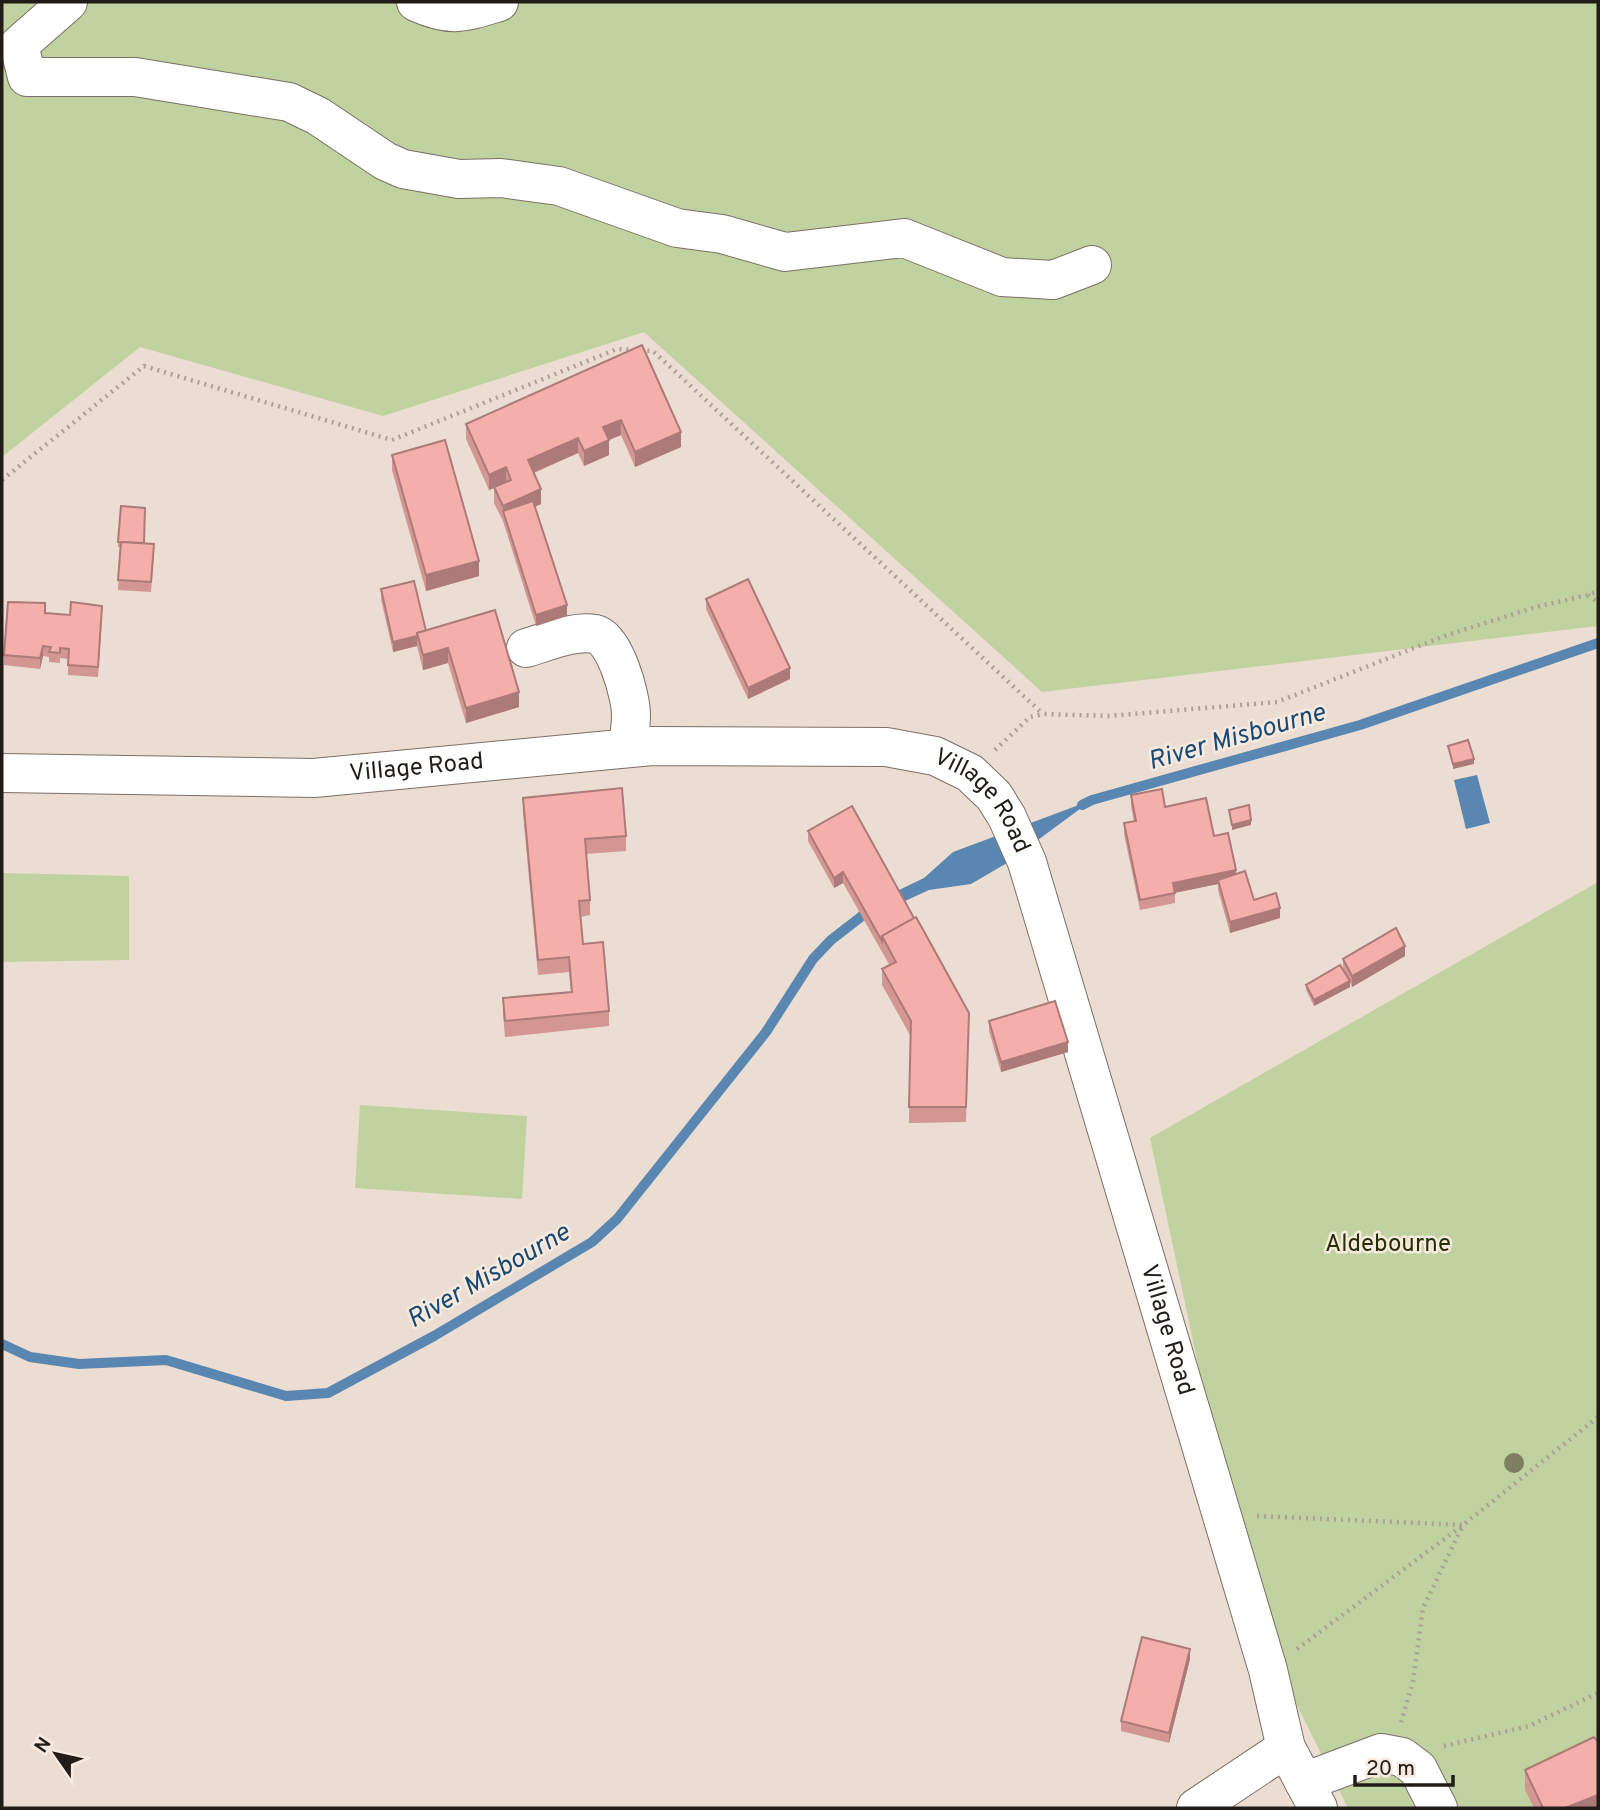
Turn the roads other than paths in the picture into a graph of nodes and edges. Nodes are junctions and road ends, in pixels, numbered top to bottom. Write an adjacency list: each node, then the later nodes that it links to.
1 (68, 2): 4 (street)
2 (416, 2): 3 (street)
3 (499, 2)
4 (1092, 265)
5 (526, 648): 6 (street)
6 (628, 748): 7 (street, Village Road); 8 (street, Village Road)
7 (2, 773)
8 (1286, 1748): 9 (street, Village Road); 10 (street)
9 (1311, 1795): 11 (street)
10 (1196, 1808)
11 (1438, 1808)

